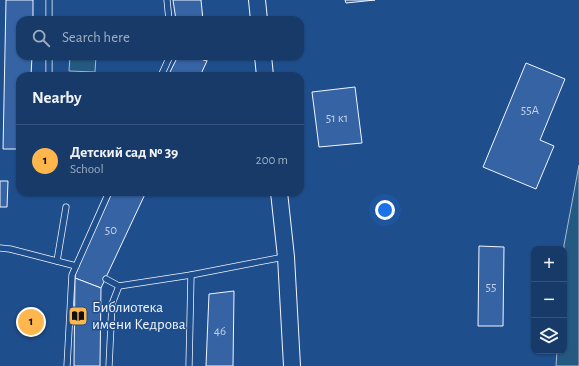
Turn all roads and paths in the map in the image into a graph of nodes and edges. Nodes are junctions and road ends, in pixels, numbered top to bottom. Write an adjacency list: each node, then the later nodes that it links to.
1 (49, 0): 4 (lane)
2 (167, 0): 5 (lane)
3 (257, 0): 6 (main road)
4 (49, 16)
5 (169, 16)
6 (259, 16)
7 (49, 60): 10 (lane)
8 (168, 60): 11 (lane)
9 (263, 60): 12 (main road)
10 (49, 72)
11 (163, 72)
12 (265, 72)
13 (107, 196): 19 (lane)
14 (279, 196): 17 (main road)
15 (66, 207): 18 (lane)
16 (0, 248): 18 (lane)
17 (286, 256): 20 (lane); 26 (main road)
18 (57, 262): 19 (lane)
19 (76, 266): 23 (lane)
20 (190, 275): 22 (lane); 25 (lane)
21 (106, 279): 22 (lane)
22 (119, 286): 24 (lane)
23 (67, 366)
24 (109, 366)
25 (189, 366)
26 (292, 366)

